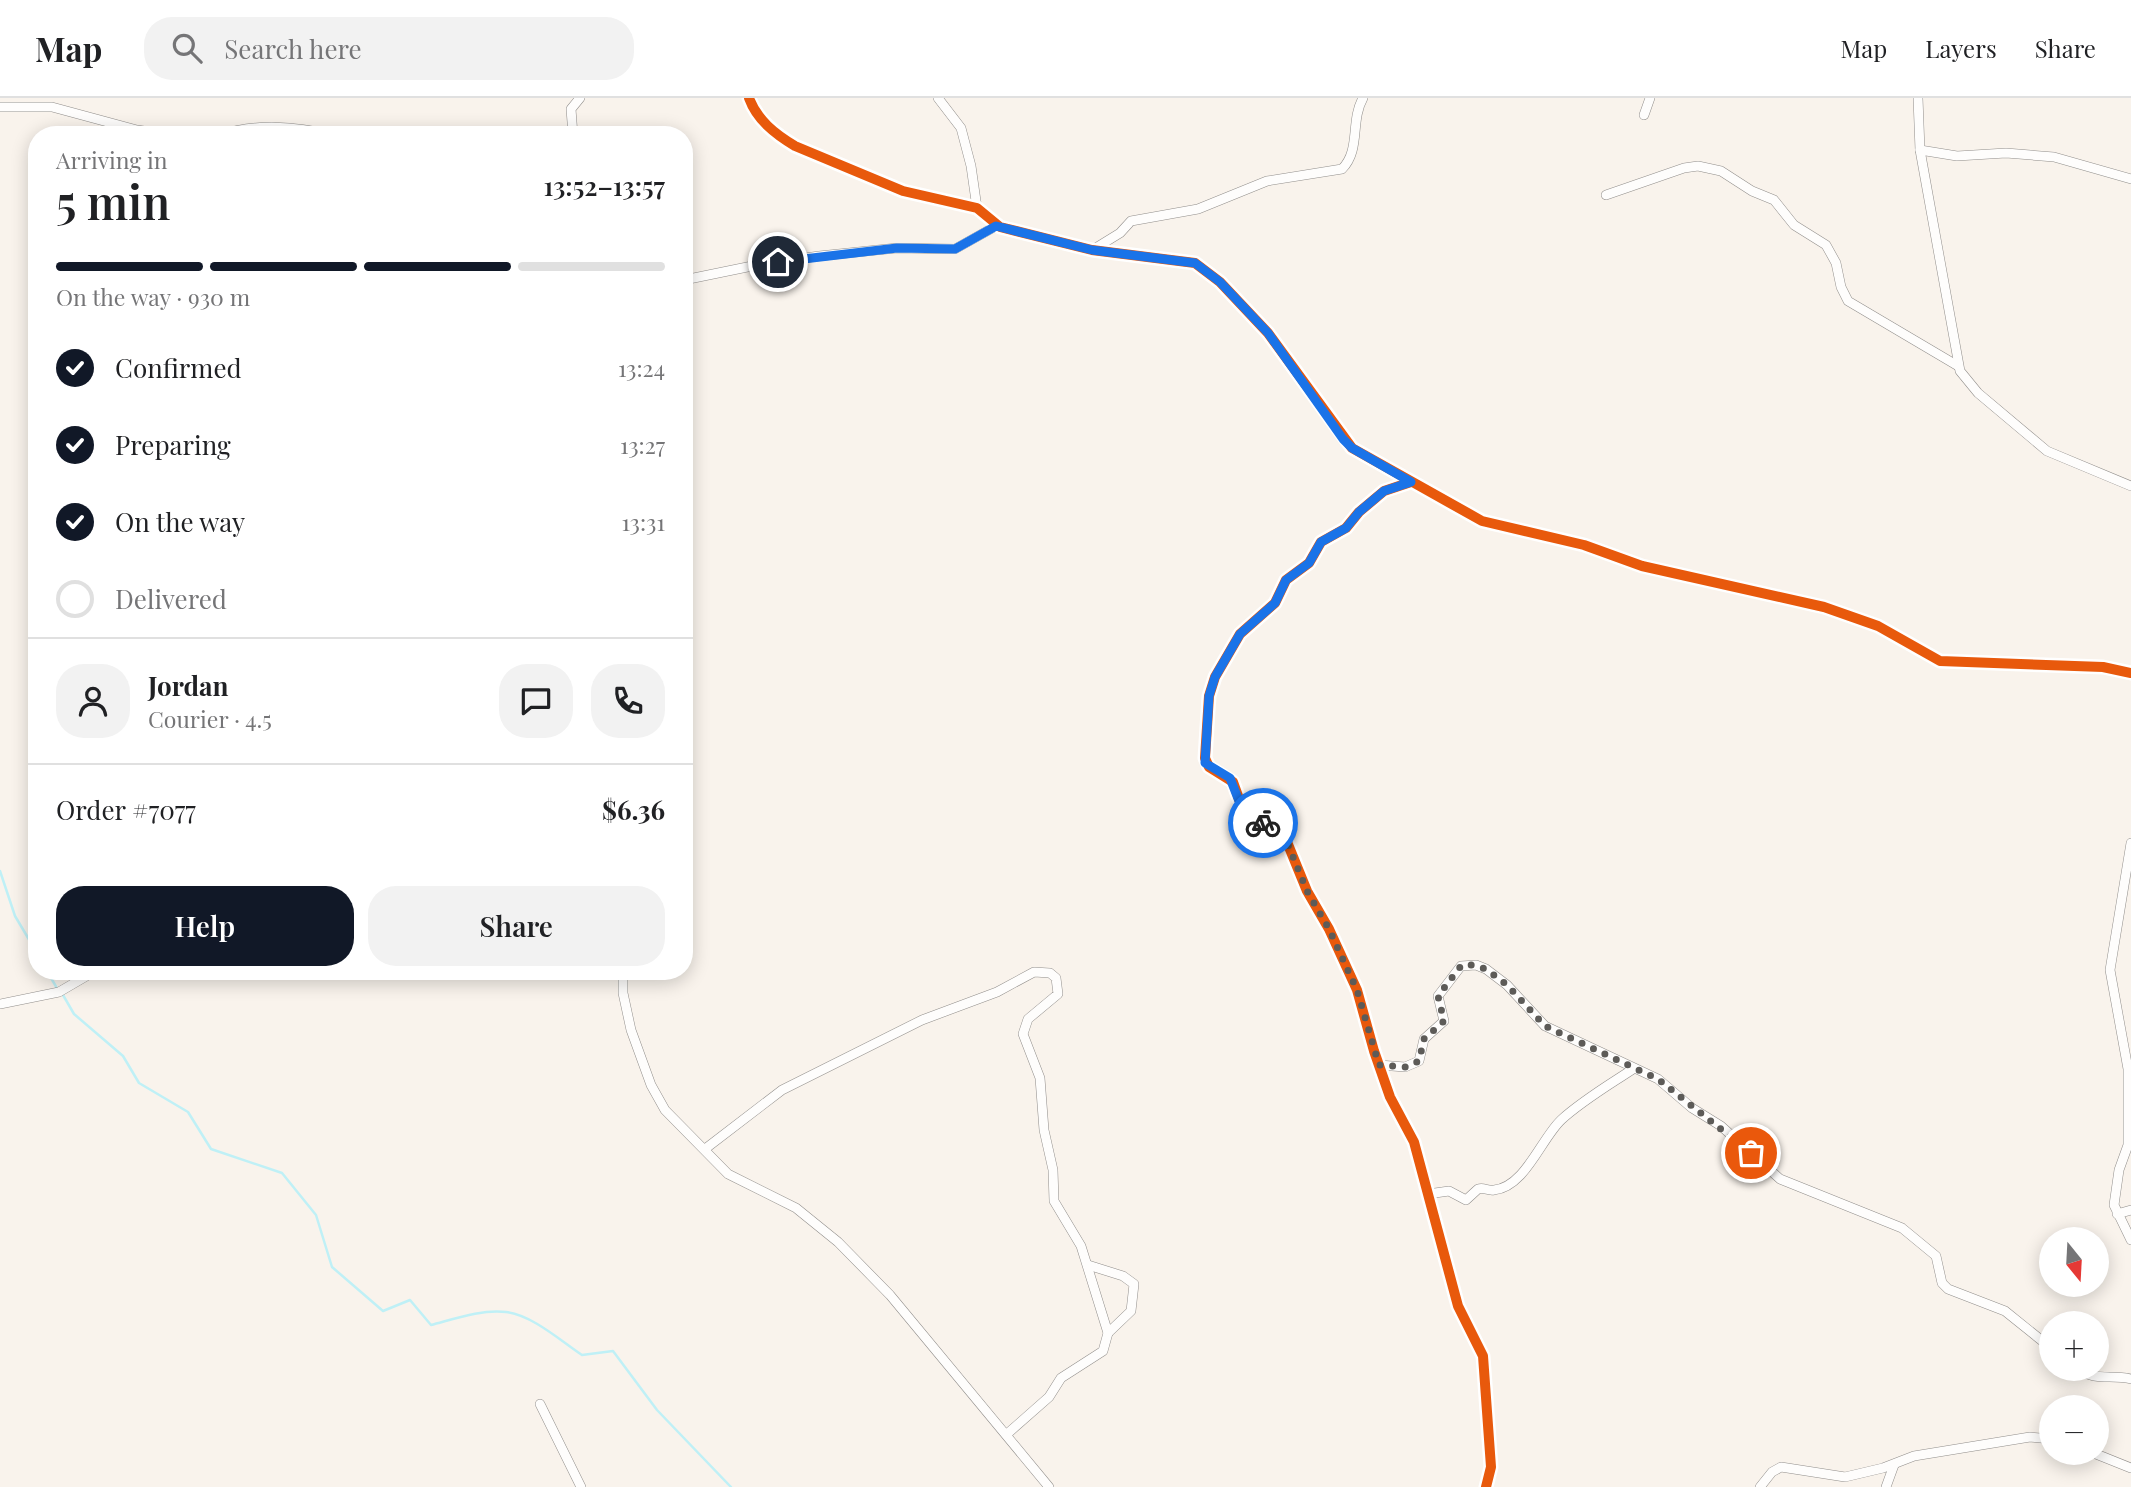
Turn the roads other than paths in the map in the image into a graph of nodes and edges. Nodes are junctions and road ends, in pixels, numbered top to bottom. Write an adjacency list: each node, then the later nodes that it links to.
1 (580, 98): 10 (street)
2 (749, 98): 14 (street)
3 (938, 98): 14 (street)
4 (1363, 98): 16 (street)
5 (1650, 98): 8 (street)
6 (1918, 98): 11 (street)
7 (0, 107): 9 (street)
8 (1644, 115)
9 (122, 126)
10 (572, 126)
11 (1920, 150): 12 (street); 18 (street)
12 (2131, 179)
13 (1606, 195): 18 (street)
14 (977, 208): 15 (street)
15 (996, 226): 16 (street); 17 (street)
16 (1092, 250): 19 (street)
17 (693, 279)
18 (1958, 366): 20 (street)
19 (1411, 482): 21 (street); 26 (street)
20 (2131, 486)
21 (2131, 673)
22 (2131, 843): 31 (street)
23 (79, 980): 25 (street)
24 (622, 980): 28 (street)
25 (0, 1004)
26 (1379, 1065): 27 (street); 29 (street)
27 (1633, 1069): 29 (street); 35 (street)
28 (705, 1149): 33 (street); 39 (street)
29 (1428, 1194): 46 (street)
30 (2131, 1210): 31 (street)
31 (2117, 1214): 32 (street)
32 (2131, 1240)
33 (1087, 1265): 34 (street); 34 (street)
34 (1108, 1333): 39 (street)
35 (2039, 1338)
36 (2109, 1376): 37 (street)
37 (2131, 1379)
38 (540, 1404): 44 (street)
39 (1007, 1434): 45 (street)
40 (2039, 1438): 42 (street)
41 (2109, 1459): 43 (street)
42 (1894, 1465): 47 (street); 48 (street)
43 (2131, 1468)
44 (581, 1487)
45 (1049, 1487)
46 (1486, 1487)
47 (1760, 1487)
48 (1886, 1487)

